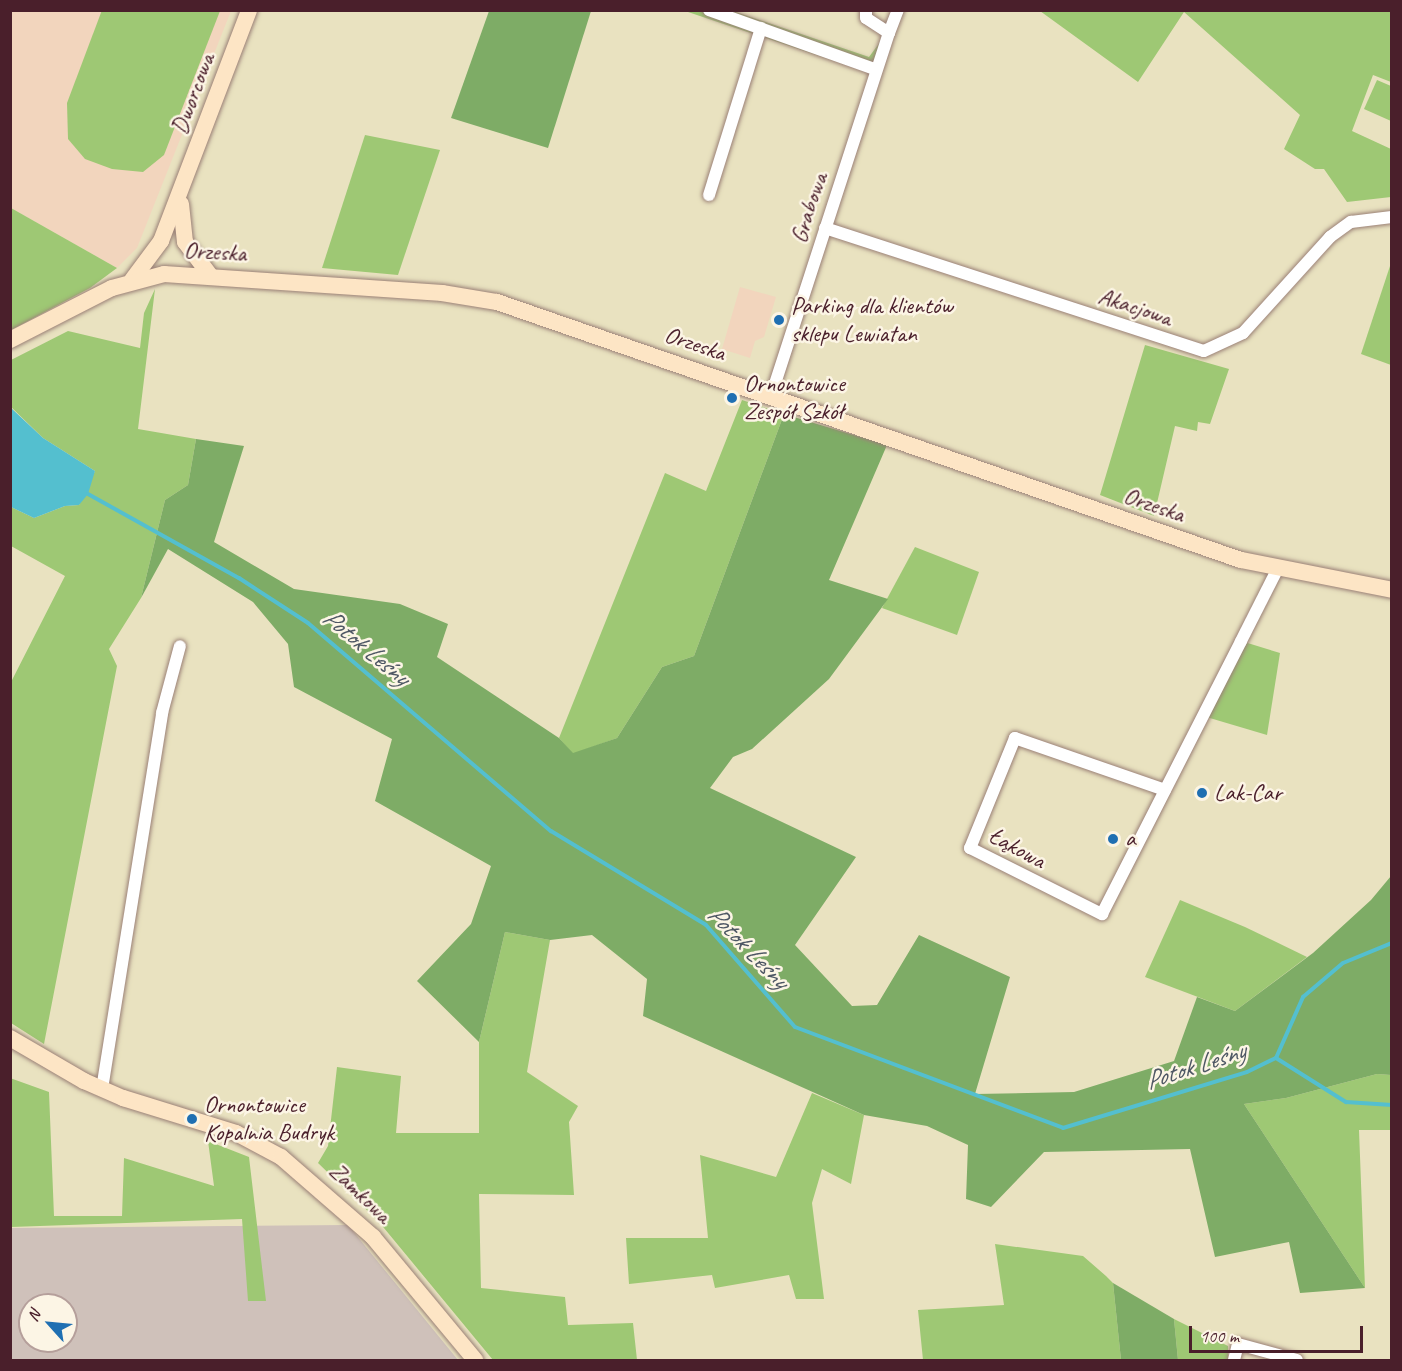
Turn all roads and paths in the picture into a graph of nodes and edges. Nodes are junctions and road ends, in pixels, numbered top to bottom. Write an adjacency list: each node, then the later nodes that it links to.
1 (249, 10): 8 (street, Dworcowa)
2 (709, 10): 5 (street)
3 (866, 10): 6 (street)
4 (898, 10): 6 (street, Grabowa)
5 (760, 28): 7 (street); 9 (street)
6 (889, 33): 7 (street, Grabowa)
7 (875, 69): 11 (street, Grabowa)
8 (181, 194): 12 (street, Dworcowa); 13 (street, Dworcowa)
9 (709, 195)
10 (1392, 217): 11 (street, Akacjowa)
11 (825, 228): 18 (street, Grabowa)
12 (160, 244): 13 (street); 14 (street); 16 (street, Dworcowa)
13 (186, 244): 14 (street); 15 (street)
14 (170, 274): 15 (street, Orzeska); 16 (street, Orzeska)
15 (210, 275): 18 (street, Orzeska)
16 (131, 280): 17 (street, Orzeska)
17 (10, 340)
18 (771, 396): 19 (street, Orzeska)
19 (1277, 570): 20 (street, Orzeska); 22 (street, Łąkowa)
20 (1392, 590)
21 (180, 646): 24 (street)
22 (1165, 790): 22 (street, Łąkowa)
23 (10, 1038): 24 (street, Zamkowa)
24 (102, 1089): 25 (street, Zamkowa)
25 (475, 1360)
26 (1234, 1360): 27 (street)
27 (1297, 1360)

